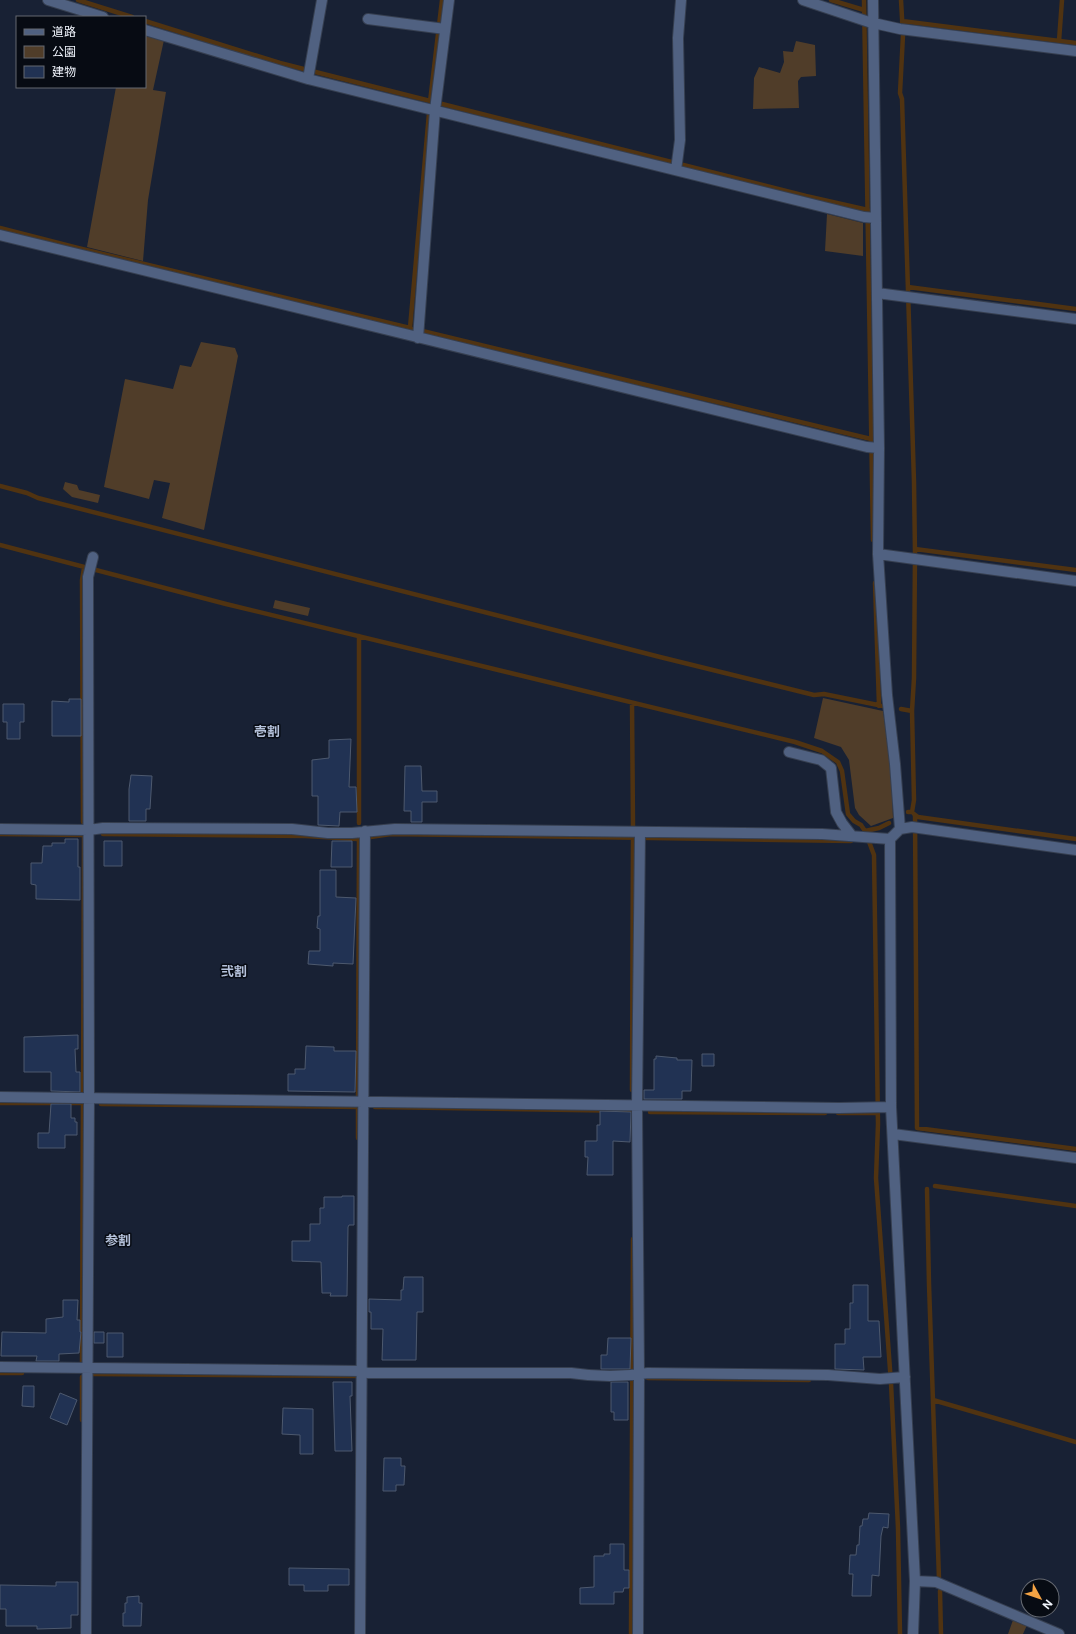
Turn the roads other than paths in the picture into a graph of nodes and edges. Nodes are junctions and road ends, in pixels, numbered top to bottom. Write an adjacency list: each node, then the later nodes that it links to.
1 (48, 0): 7 (street)
2 (322, 0): 13 (street)
3 (449, 0): 10 (street)
4 (681, 0): 15 (street)
5 (803, 0): 9 (street)
6 (873, 0): 9 (street)
7 (101, 16)
8 (368, 19): 10 (street)
9 (867, 21): 12 (street); 16 (street)
10 (445, 29): 14 (street)
11 (146, 30): 13 (street)
12 (1076, 51)
13 (309, 73): 14 (street)
14 (433, 107): 15 (street); 20 (street)
15 (676, 170): 16 (street)
16 (871, 217): 18 (street)
17 (0, 236): 20 (street)
18 (877, 293): 19 (street); 21 (street)
19 (1076, 319)
20 (418, 332): 21 (street)
21 (874, 447): 22 (street)
22 (878, 554): 24 (street); 27 (street)
23 (92, 560): 28 (street)
24 (1076, 581)
25 (789, 752): 30 (street)
26 (0, 829): 28 (street)
27 (900, 829): 32 (street); 33 (street)
28 (89, 830): 31 (street); 35 (street)
29 (640, 836): 30 (street); 31 (street); 37 (street)
30 (855, 836): 32 (street)
31 (365, 837): 36 (street)
32 (890, 839): 38 (street)
33 (1076, 850)
34 (0, 1098): 35 (street)
35 (84, 1098): 36 (street); 42 (street)
36 (363, 1103): 37 (street); 43 (street)
37 (637, 1106): 38 (street); 44 (street)
38 (888, 1107): 39 (street)
39 (893, 1134): 40 (street); 45 (street)
40 (1076, 1158)
41 (0, 1367): 42 (street)
42 (87, 1369): 43 (street); 47 (street)
43 (361, 1371): 44 (street); 48 (street)
44 (635, 1375): 45 (street); 49 (street)
45 (901, 1378): 46 (street)
46 (915, 1581): 50 (street); 51 (street)
47 (86, 1634)
48 (360, 1634)
49 (638, 1634)
50 (913, 1634)
51 (1059, 1634)

